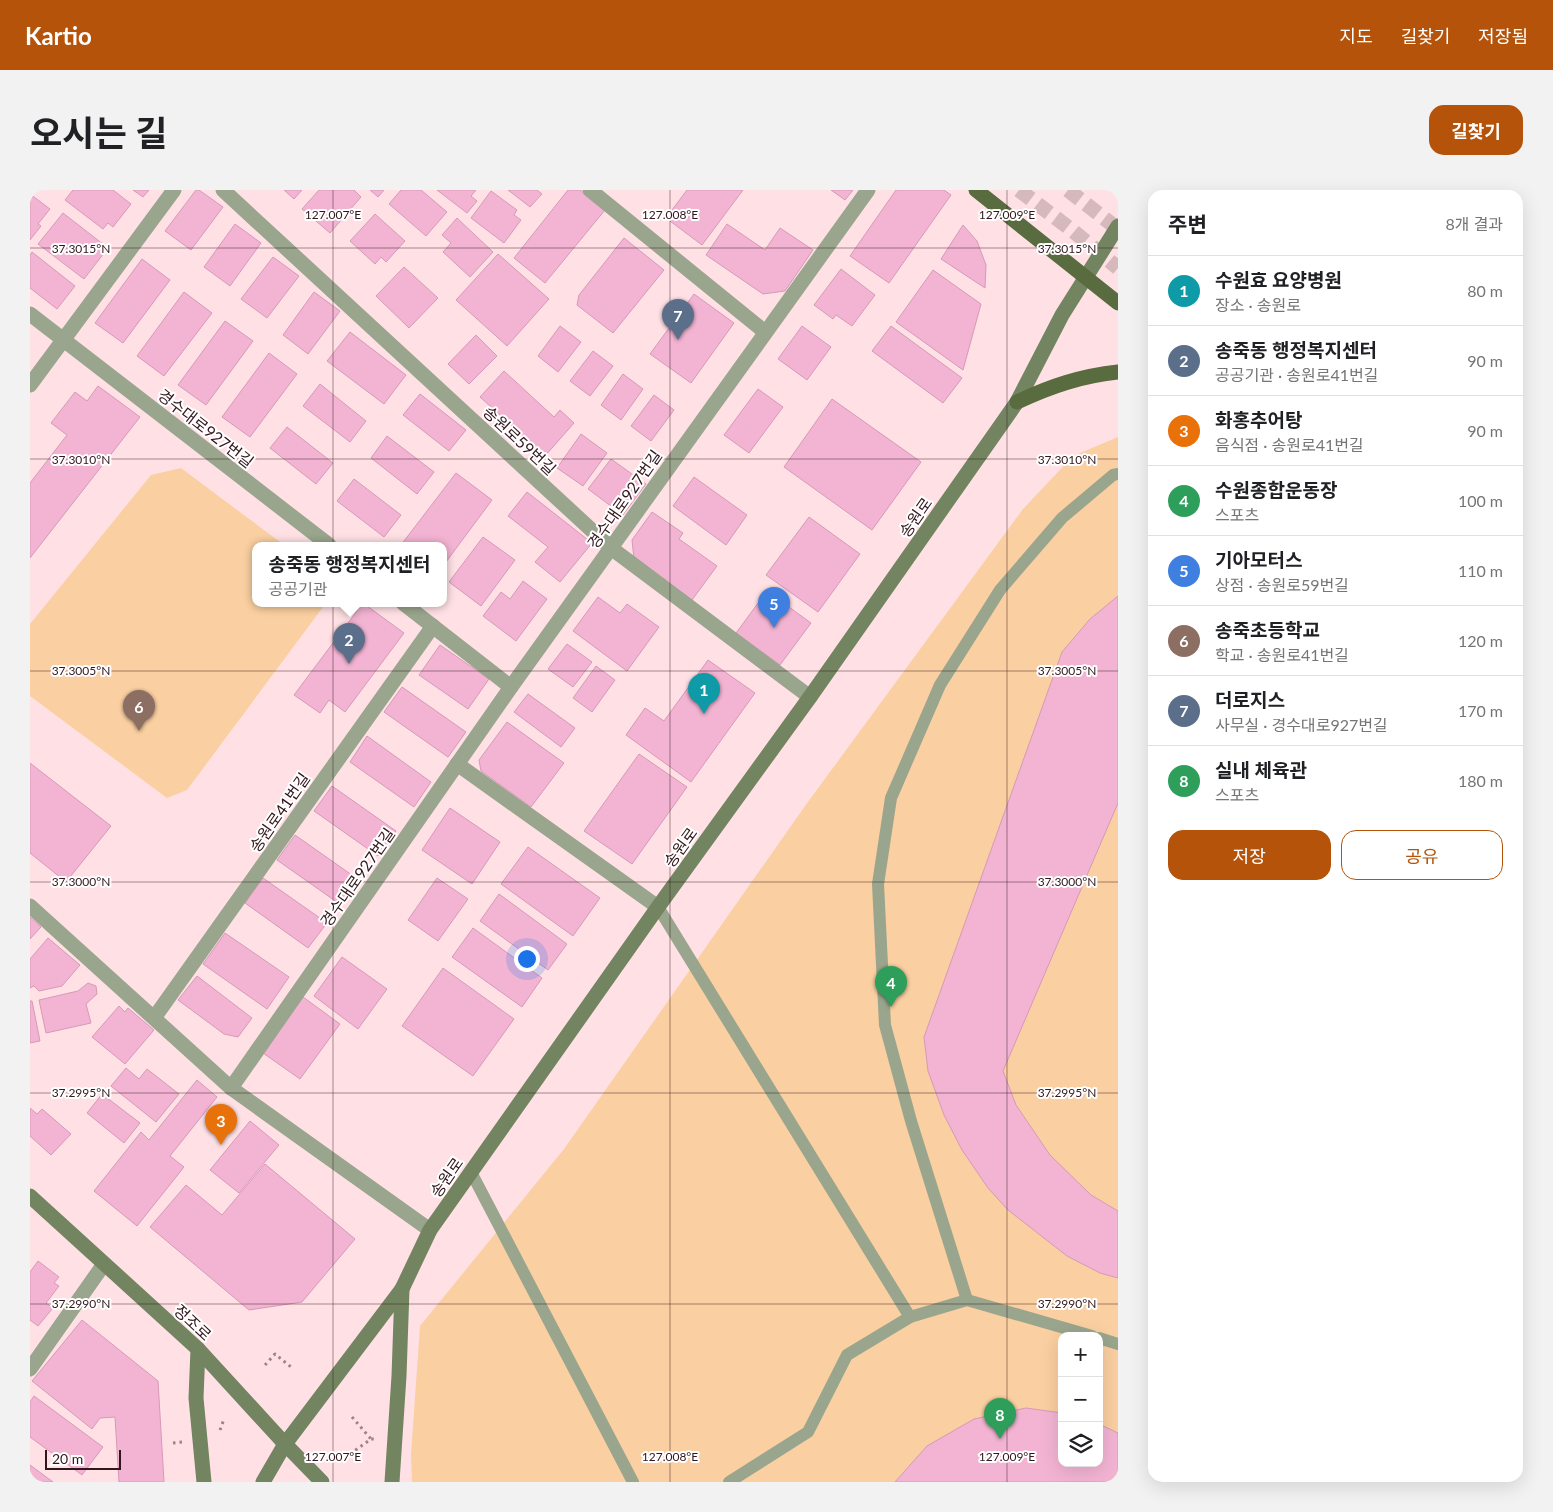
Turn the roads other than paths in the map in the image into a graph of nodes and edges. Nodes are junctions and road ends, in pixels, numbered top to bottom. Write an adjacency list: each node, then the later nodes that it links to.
1 (174, 190): 11 (street)
2 (223, 190): 17 (street, 송원로59번길)
3 (590, 190): 10 (street)
4 (868, 190): 10 (street, 경수대로927번길)
5 (976, 190): 7 (main road)
6 (1118, 226): 7 (main road, 송원로)
7 (1086, 277): 8 (main road); 14 (main road, 송원로)
8 (1118, 303)
9 (30, 314): 11 (street, 경수대로927번길)
10 (765, 332): 17 (street, 경수대로927번길)
11 (63, 339): 13 (street); 16 (street, 경수대로927번길)
12 (1118, 372): 14 (main road)
13 (30, 385)
14 (1017, 402): 21 (main road, 송원로)
15 (1118, 474): 32 (lane)
16 (324, 542)
17 (611, 548): 20 (street, 경수대로927번길); 21 (street, 송원로59번길)
18 (408, 607): 19 (street)
19 (433, 626): 20 (street); 25 (street, 송원로41번길)
20 (511, 687): 22 (street, 경수대로927번길)
21 (810, 697): 24 (main road, 송원로)
22 (457, 764): 24 (street); 26 (street, 경수대로927번길)
23 (30, 906): 25 (street)
24 (658, 907): 27 (main road, 송원로); 33 (lane)
25 (154, 1018): 26 (street)
26 (231, 1088): 29 (street)
27 (471, 1172): 29 (main road, 송원로); 44 (lane)
28 (30, 1196): 30 (main road, 정조로)
29 (430, 1230): 31 (main road, 송원로)
30 (104, 1264): 37 (main road, 정조로); 38 (street)
31 (402, 1289): 39 (main road, 송원로); 43 (main road)
32 (967, 1300): 33 (lane); 34 (lane)
33 (910, 1317): 45 (lane)
34 (1078, 1332)
35 (1103, 1339): 36 (lane)
36 (1118, 1344)
37 (198, 1349): 39 (main road, 정조로); 40 (main road)
38 (30, 1369)
39 (285, 1444): 41 (main road, 송원로); 42 (main road, 정조로)
40 (204, 1482)
41 (263, 1482)
42 (322, 1482)
43 (392, 1482)
44 (633, 1482)
45 (729, 1482)

